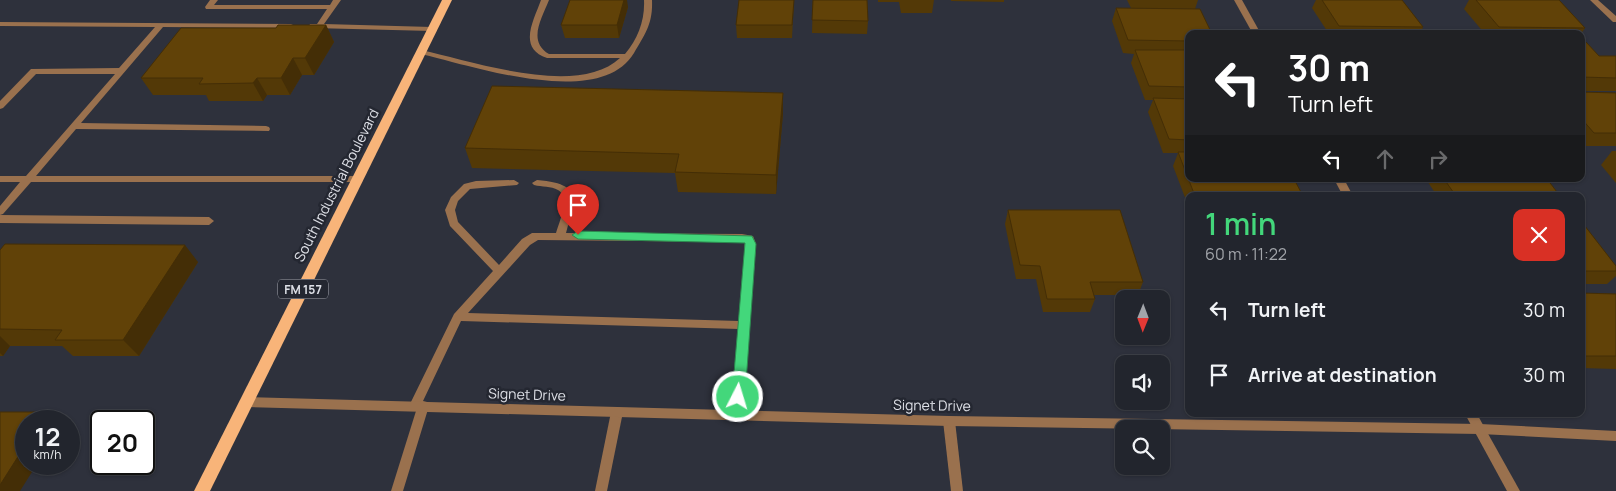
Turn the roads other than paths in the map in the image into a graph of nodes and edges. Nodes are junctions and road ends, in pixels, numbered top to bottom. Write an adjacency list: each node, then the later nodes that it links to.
1 (214, 0): 7 (street)
2 (447, 0): 12 (main road, South Industrial Boulevard / FM 157)
3 (545, 0): 15 (street)
4 (648, 0): 15 (street)
5 (1238, 0): 13 (street)
6 (1594, 0): 8 (street)
7 (335, 4): 11 (street)
8 (1616, 20)
9 (0, 24): 10 (street)
10 (161, 25): 11 (street); 16 (street)
11 (319, 26): 12 (street)
12 (432, 29): 14 (main road, South Industrial Boulevard / FM 157)
13 (1255, 30)
14 (421, 52): 15 (street); 22 (main road, South Industrial Boulevard / FM 157)
15 (629, 56)
16 (121, 71): 17 (street); 18 (street)
17 (0, 106)
18 (73, 126): 19 (street); 21 (street)
19 (266, 129)
20 (0, 179): 21 (street)
21 (28, 179): 22 (street); 25 (street)
22 (357, 179): 32 (main road, South Industrial Boulevard / FM 157)
23 (514, 183): 29 (street)
24 (537, 184): 28 (street)
25 (0, 212)
26 (0, 219): 27 (street)
27 (209, 221)
28 (560, 235): 29 (street); 31 (street)
29 (499, 271): 30 (street)
30 (458, 317): 31 (street); 33 (street)
31 (744, 325): 35 (street)
32 (246, 402): 33 (street, Signet Drive); 40 (main road, South Industrial Boulevard / FM 157)
33 (419, 406): 34 (street, Signet Drive); 41 (street)
34 (616, 412): 35 (street, Signet Drive); 42 (street)
35 (737, 415): 37 (street, Signet Drive)
36 (1473, 417): 38 (street)
37 (949, 421): 38 (street, Signet Drive); 43 (street)
38 (1480, 429): 39 (street, Signet Drive); 44 (street)
39 (1616, 436)
40 (202, 491)
41 (397, 491)
42 (601, 491)
43 (957, 491)
44 (1514, 491)

